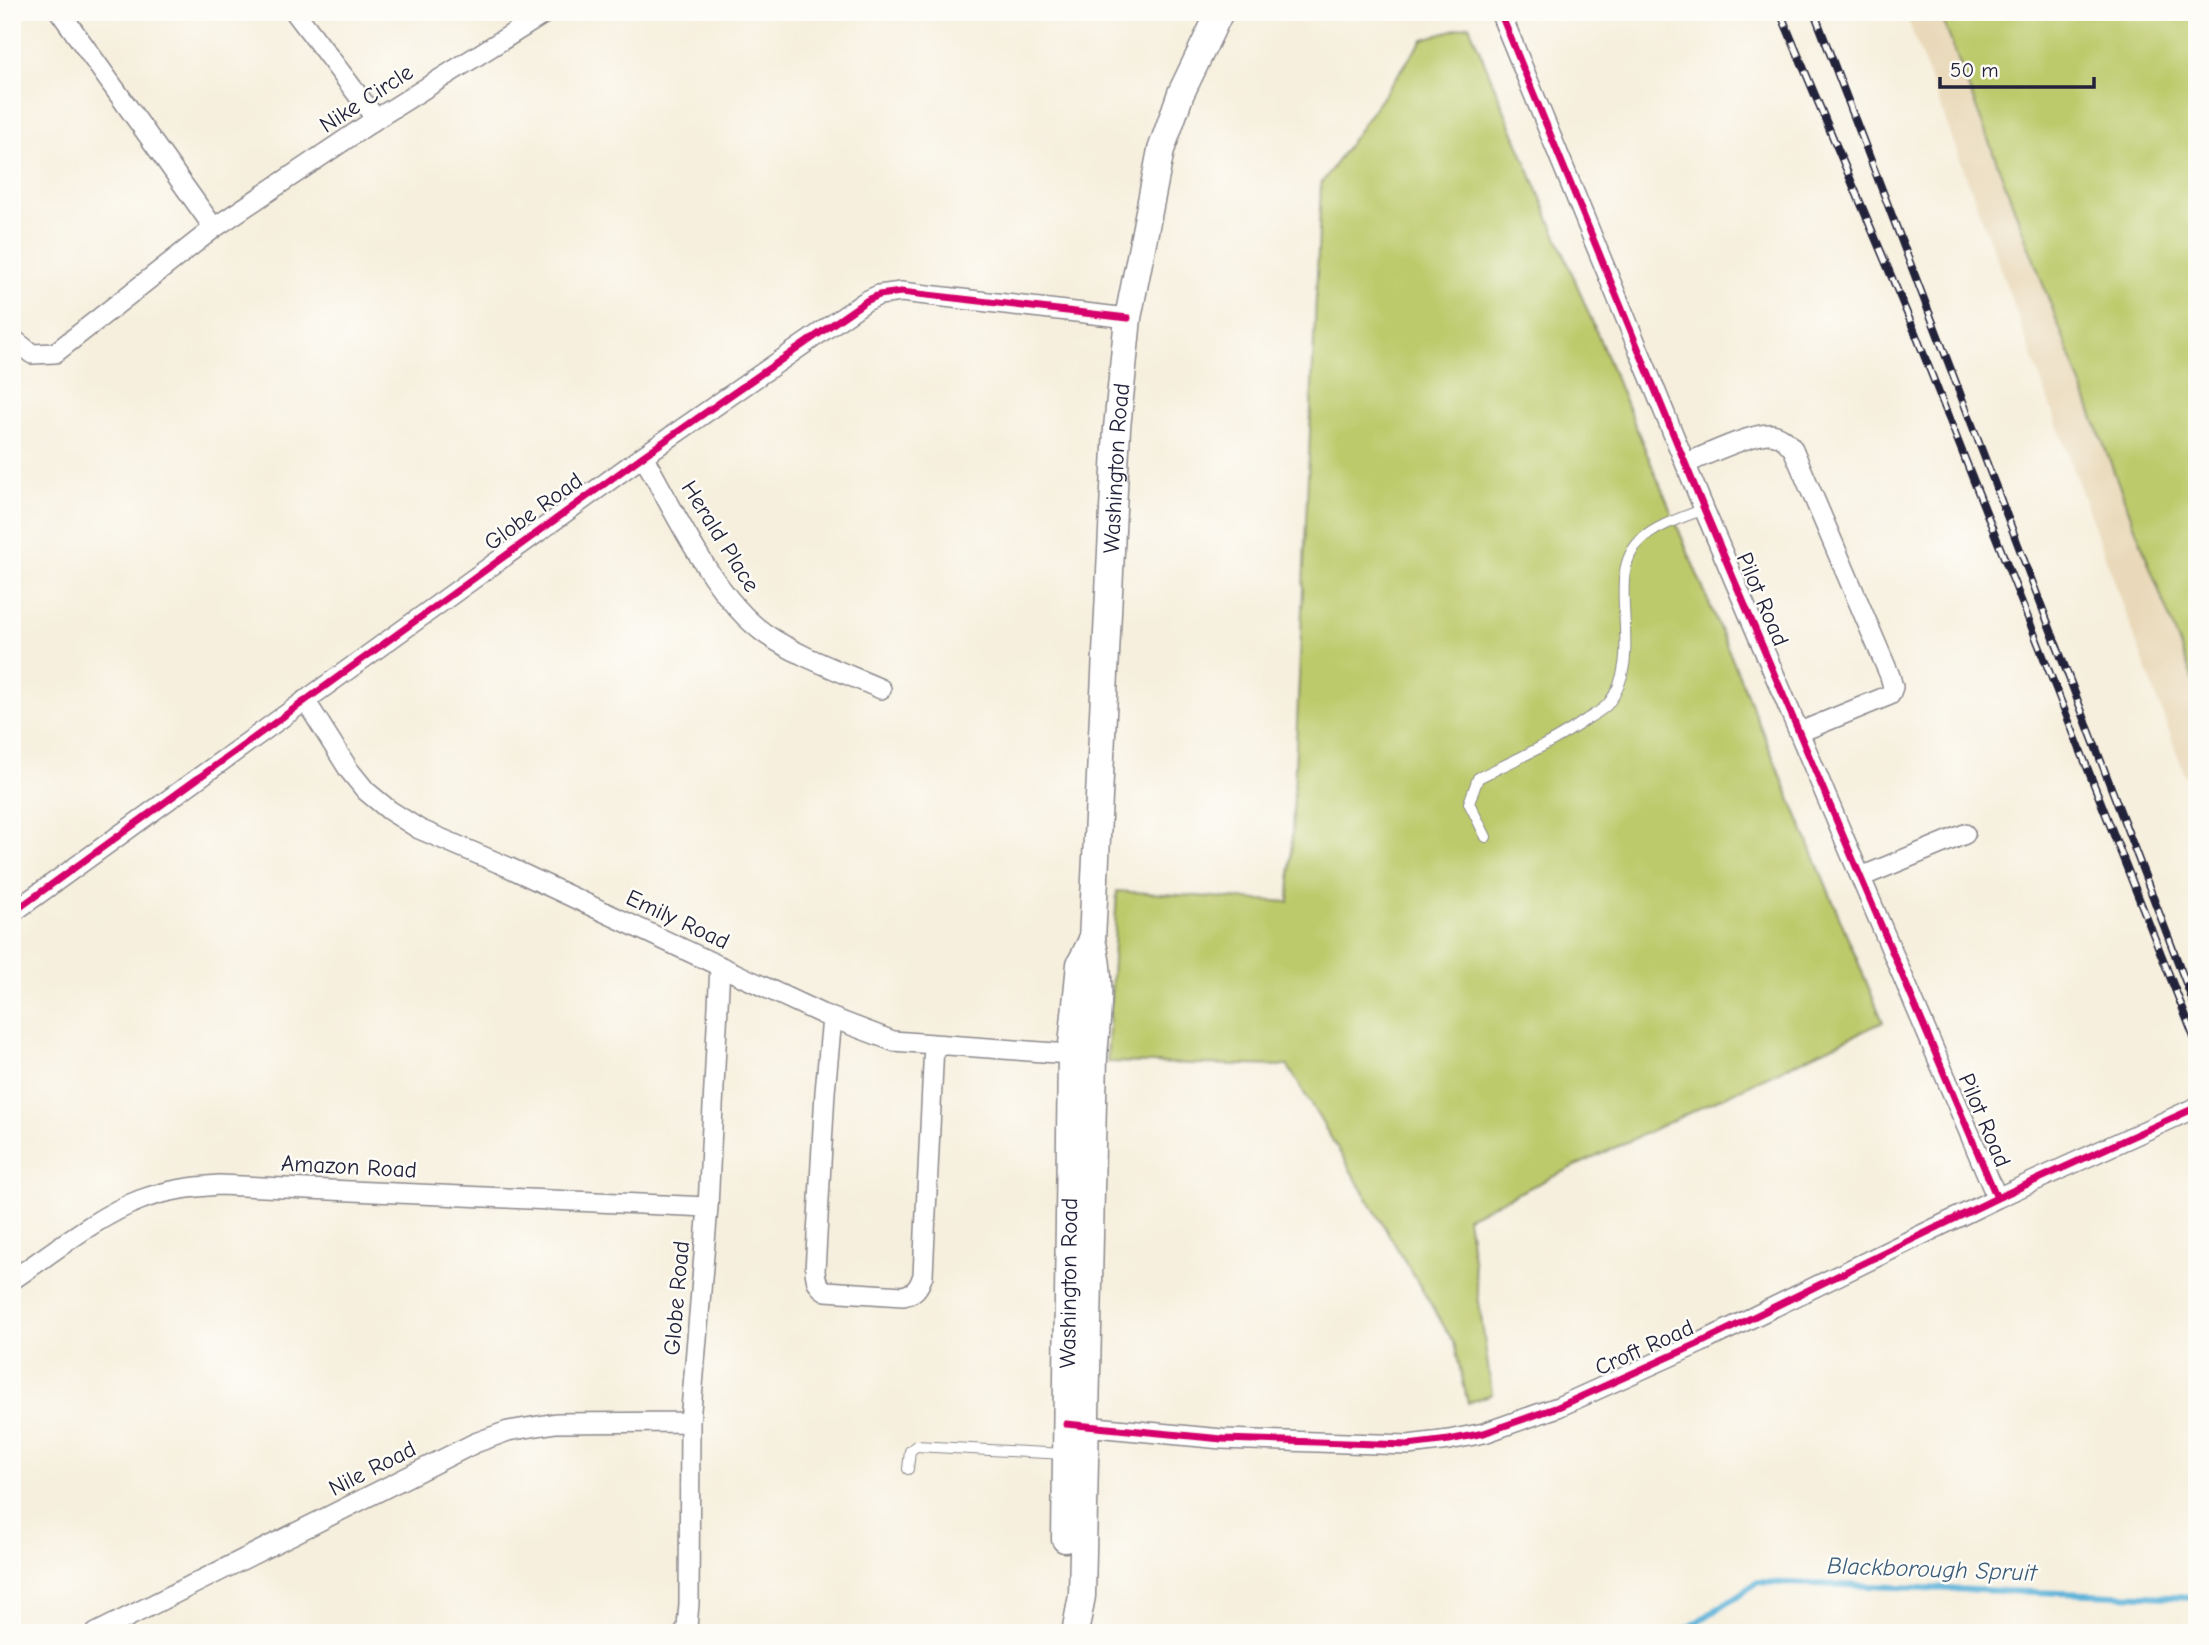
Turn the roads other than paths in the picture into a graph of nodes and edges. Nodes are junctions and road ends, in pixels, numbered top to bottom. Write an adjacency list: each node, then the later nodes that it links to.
1 (60, 12): 7 (street)
2 (295, 12): 6 (street)
3 (547, 12): 6 (street, Nike Circle)
4 (1220, 12): 8 (main road, Washington Road)
5 (1500, 12): 11 (street, Pilot Road)
6 (376, 120): 7 (street, Nike Circle)
7 (214, 228): 9 (street, Nike Circle)
8 (1128, 318): 10 (street, Globe Road); 23 (main road, Washington Road)
9 (12, 338)
10 (643, 456): 13 (street, Herald Place); 14 (street, Globe Road)
11 (1686, 463): 12 (street, Pilot Road); 15 (street)
12 (1703, 509): 15 (street, Pilot Road); 17 (lane)
13 (881, 689)
14 (305, 700): 19 (street, Globe Road); 20 (street, Emily Road)
15 (1800, 732): 18 (street, Pilot Road)
16 (1965, 834): 18 (street)
17 (1486, 837)
18 (1861, 877): 25 (street, Pilot Road)
19 (12, 913)
20 (720, 966): 21 (street, Emily Road); 26 (street, Globe Road)
21 (832, 1018): 22 (street, Emily Road); 22 (street)
22 (934, 1044): 23 (street, Emily Road)
23 (1083, 1055): 29 (main road, Washington Road)
24 (2197, 1107): 25 (street, Croft Road)
25 (1997, 1198): 29 (street, Croft Road)
26 (708, 1208): 27 (street, Amazon Road); 28 (street, Globe Road)
27 (12, 1280)
28 (690, 1422): 33 (street, Nile Road); 34 (street, Globe Road)
29 (1075, 1425): 30 (main road, Washington Road); 32 (main road, Washington Road)
30 (1065, 1454): 31 (lane); 32 (main road, Washington Road)
31 (908, 1469)
32 (1075, 1631)
33 (96, 1633)
34 (684, 1633)

